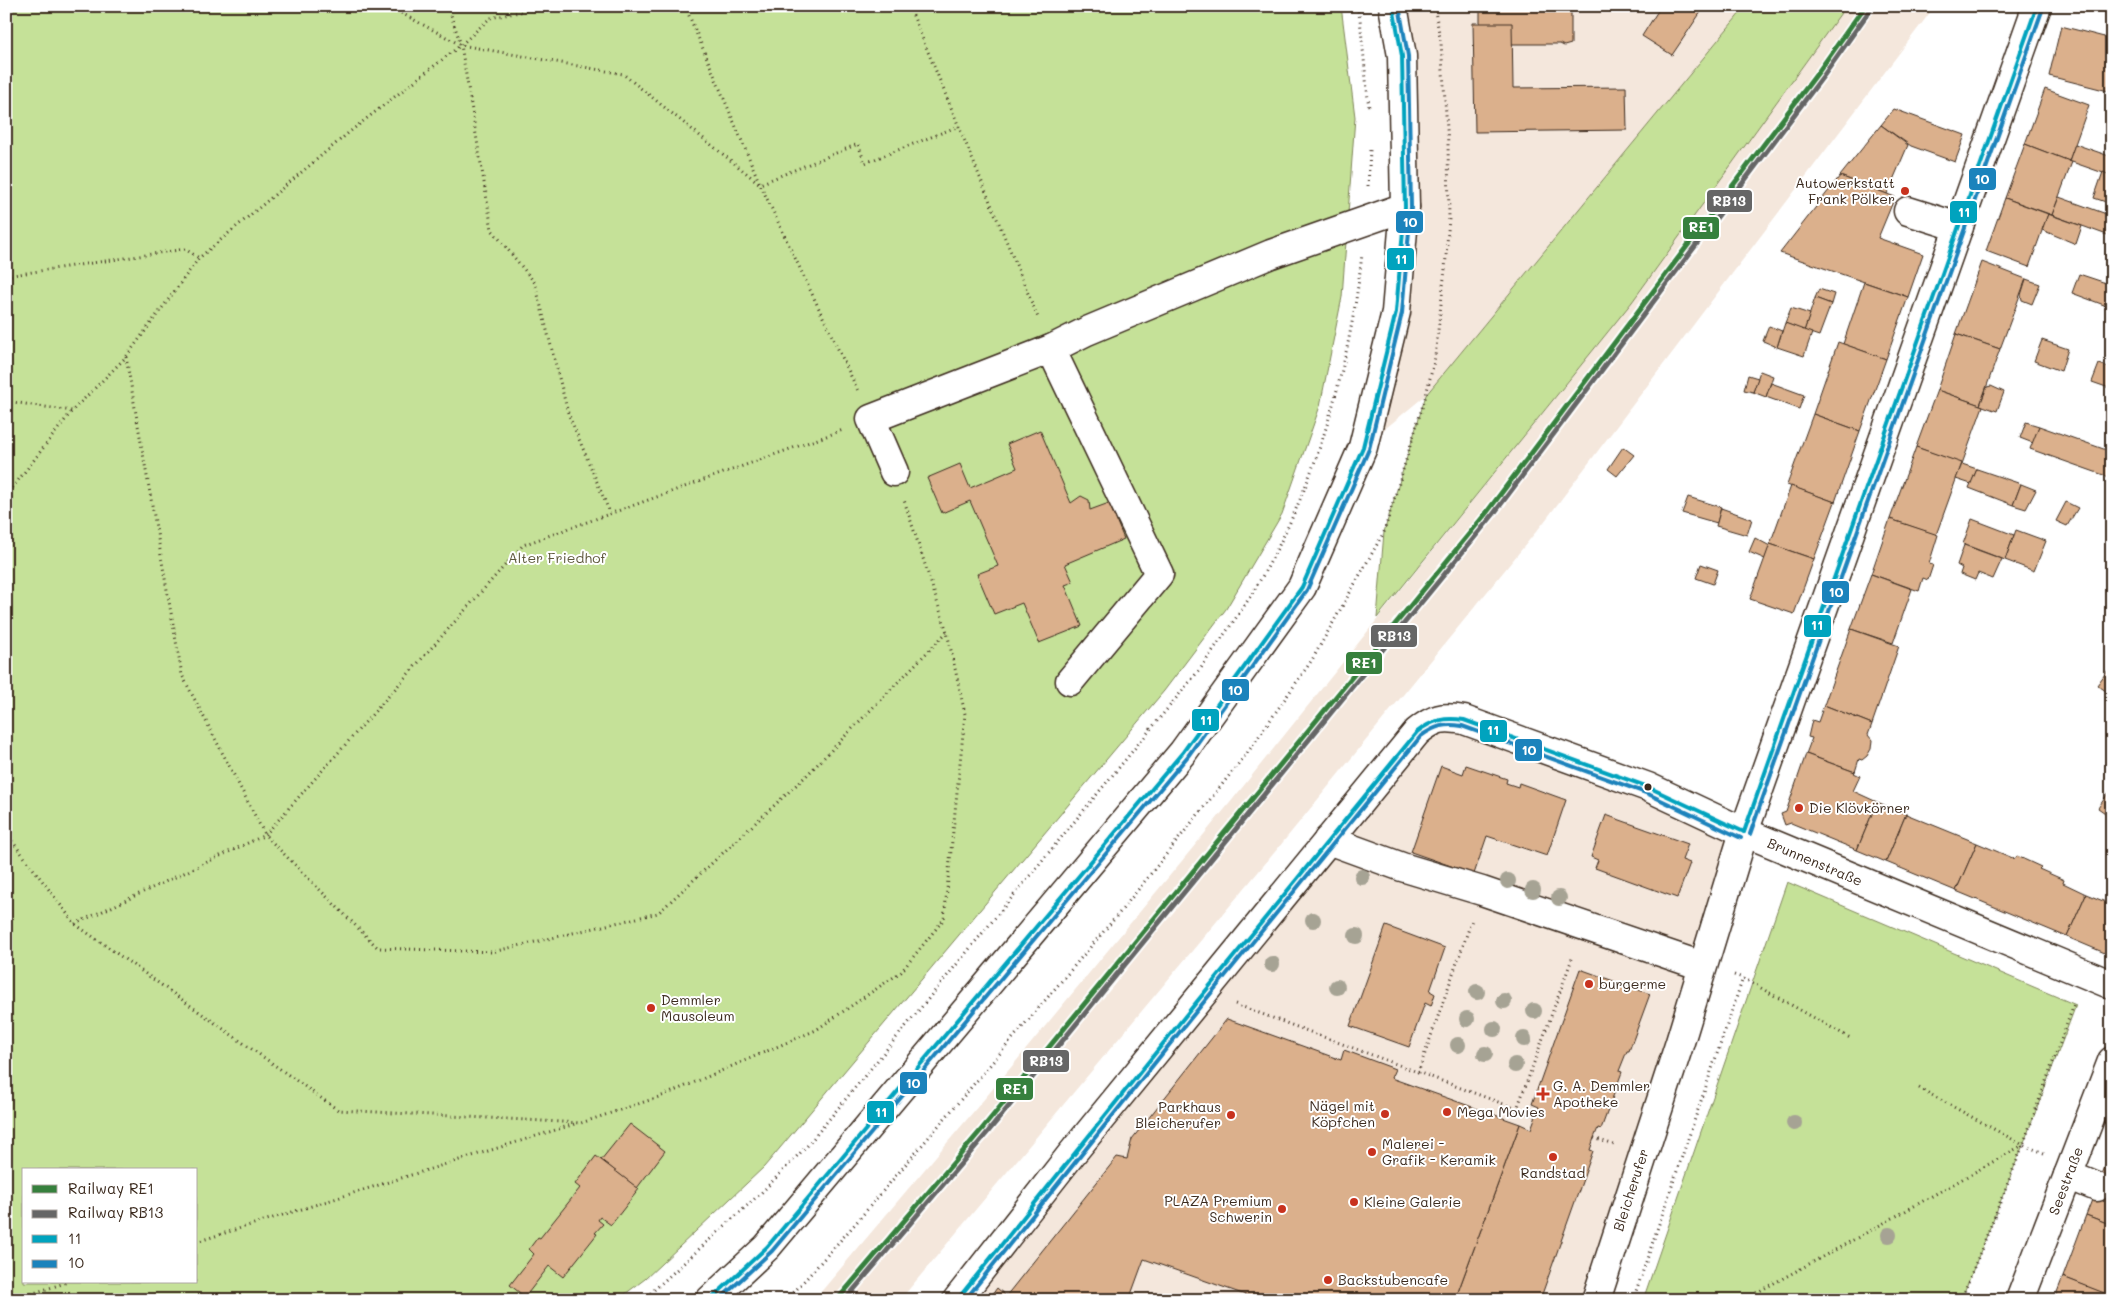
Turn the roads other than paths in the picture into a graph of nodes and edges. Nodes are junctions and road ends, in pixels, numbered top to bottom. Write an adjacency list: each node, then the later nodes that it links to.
1 (1393, 6): 3 (street)
2 (2037, 6): 5 (street, Bleicherufer)
3 (1405, 207): 6 (street); 16 (street)
4 (1908, 211): 5 (street)
5 (1959, 227): 9 (street, Bleicherufer)
6 (1051, 349): 7 (street); 8 (street)
7 (894, 472)
8 (1070, 681)
9 (1744, 832): 10 (street, Brunnenstraße); 11 (street, Bleicherufer); 12 (street, Brunnenstraße)
10 (1328, 840): 11 (street); 17 (street, Brunnenstraße)
11 (1702, 966): 18 (street, Bleicherufer)
12 (2112, 985)
13 (2112, 1061): 14 (street, Seestraße)
14 (2070, 1169): 15 (street); 19 (street, Seestraße)
15 (2097, 1187)
16 (710, 1300)
17 (957, 1300)
18 (1596, 1300)
19 (2020, 1300)

